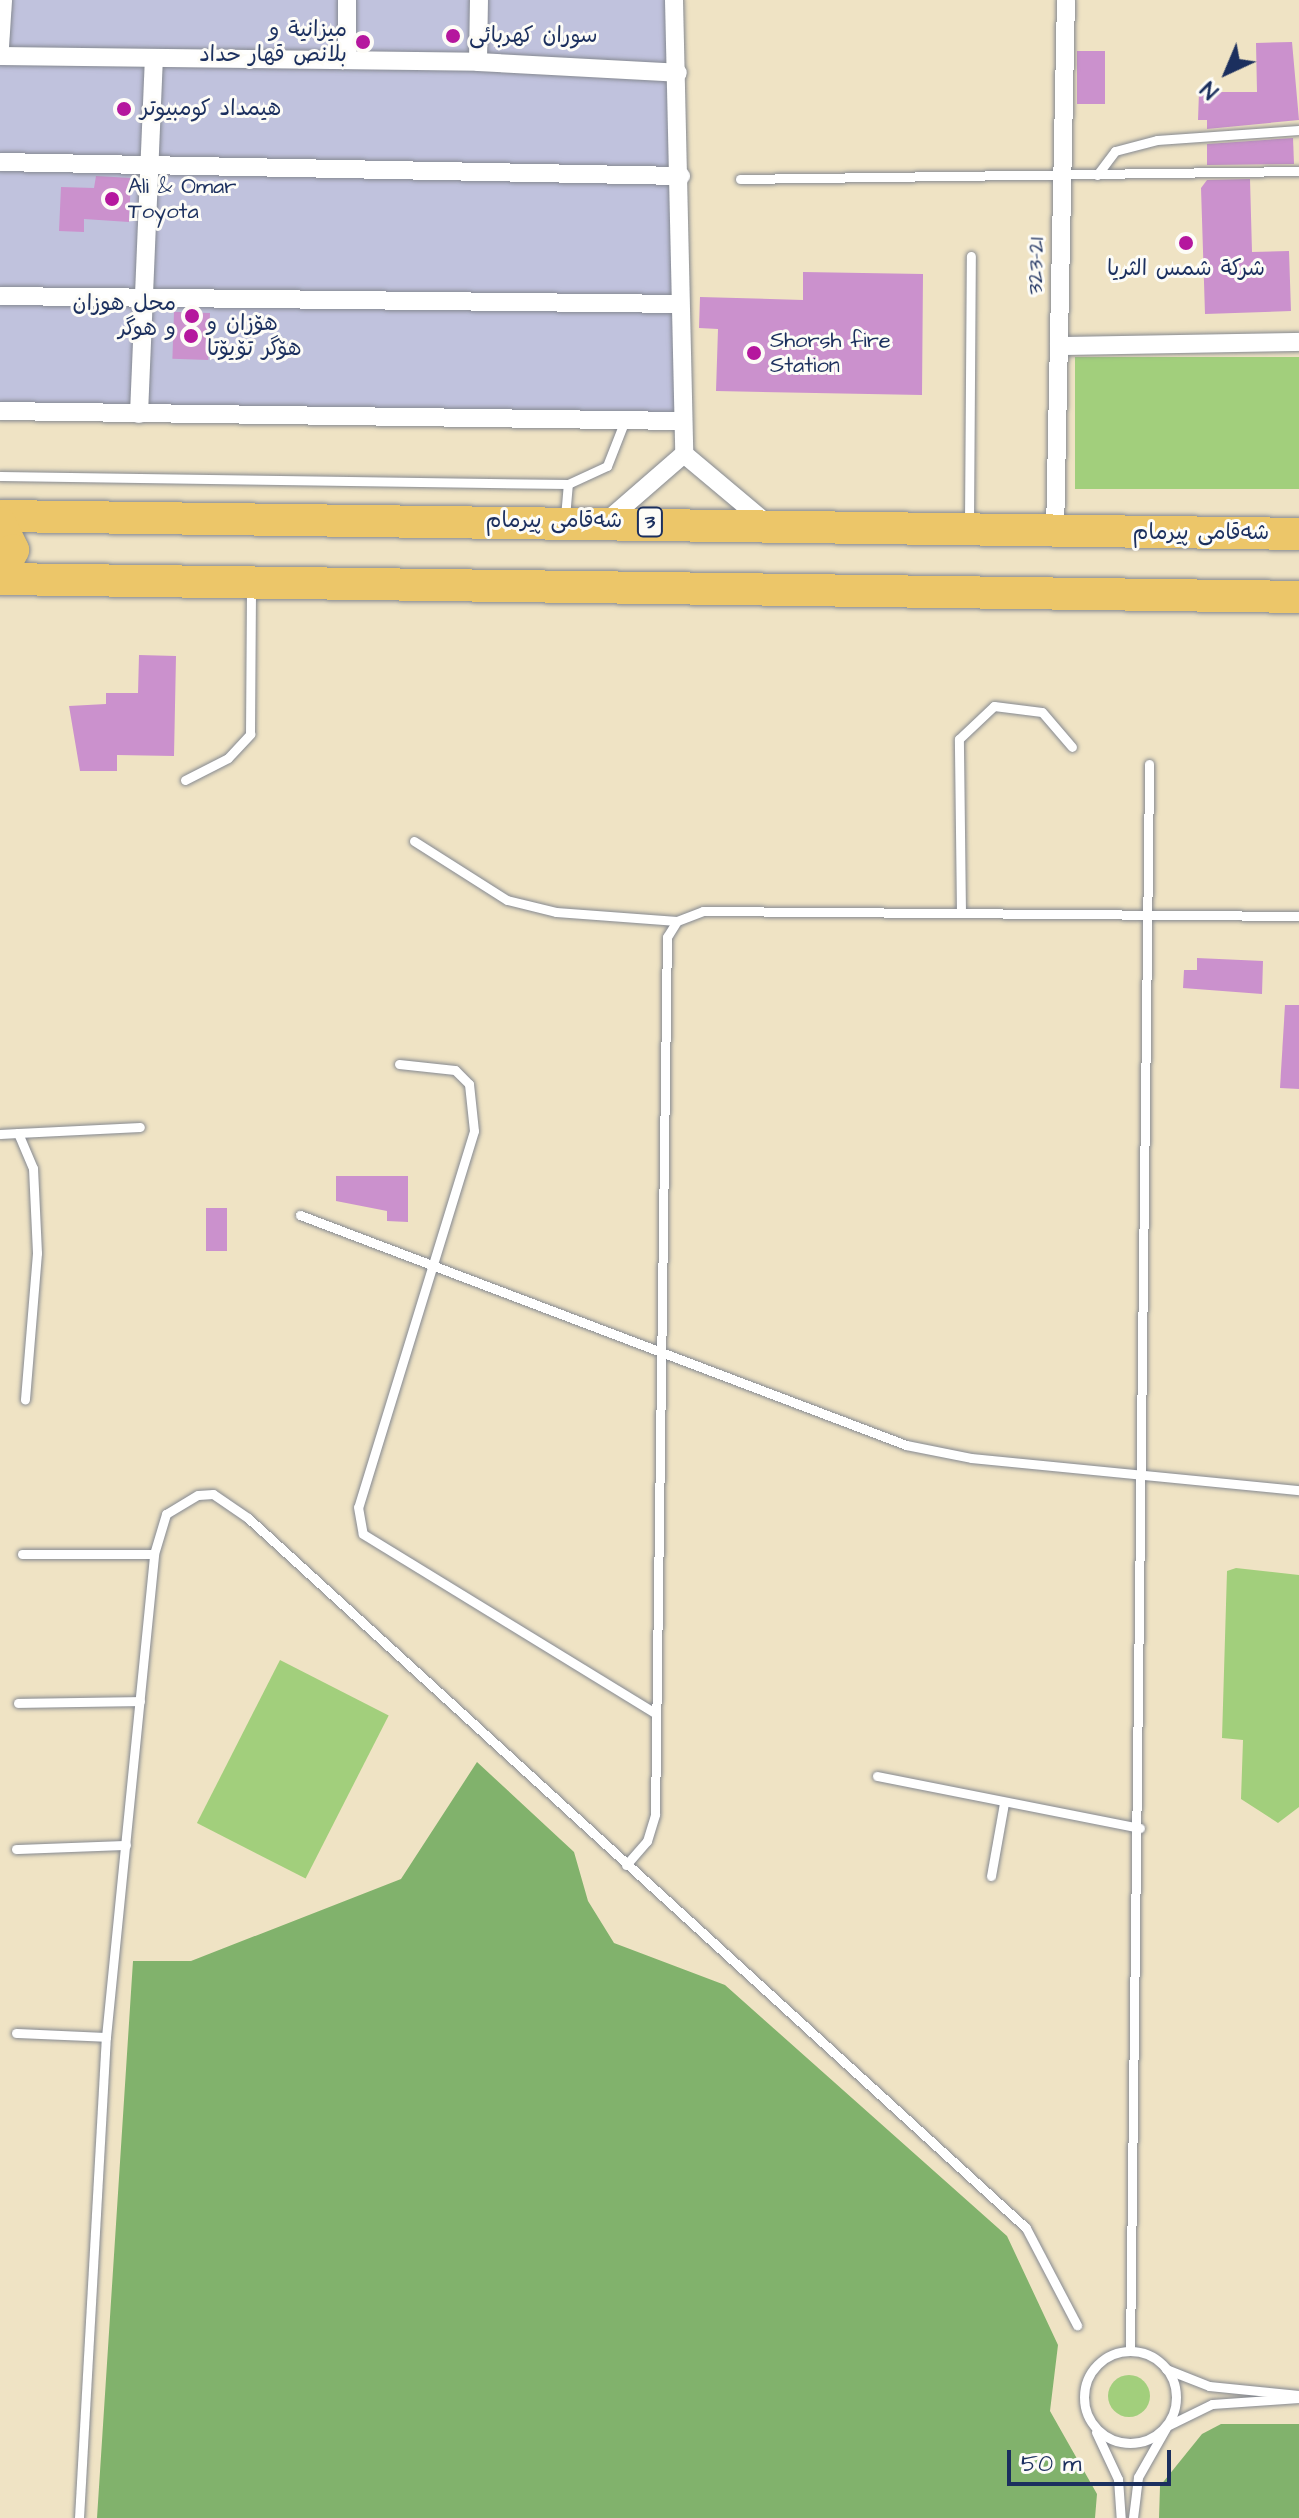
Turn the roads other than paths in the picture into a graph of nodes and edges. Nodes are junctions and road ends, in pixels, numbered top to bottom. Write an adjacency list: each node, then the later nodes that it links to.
1 (3, 0): 6 (street)
2 (347, 0): 9 (street)
3 (479, 0): 10 (street)
4 (674, 0): 11 (street)
5 (1066, 0): 16 (street, 323-21)
6 (0, 47)
7 (0, 56): 8 (street)
8 (154, 58): 9 (street); 14 (street)
9 (347, 60): 10 (street)
10 (478, 62): 11 (street)
11 (678, 73): 18 (street)
12 (1299, 130): 17 (lane)
13 (0, 162): 14 (street)
14 (149, 164): 18 (street); 22 (street)
15 (1299, 171): 17 (lane)
16 (1062, 175): 17 (lane); 19 (lane); 25 (street, 323-21)
17 (1097, 175)
18 (681, 176): 23 (street)
19 (740, 179)
20 (971, 256): 38 (lane)
21 (0, 296): 22 (street)
22 (142, 299): 23 (street); 27 (street)
23 (680, 304): 29 (street)
24 (1299, 342): 25 (street)
25 (1059, 346): 39 (street, 323-21)
26 (0, 411): 27 (street)
27 (139, 414): 28 (street)
28 (625, 420): 29 (street); 32 (lane)
29 (682, 421): 30 (street)
30 (684, 454): 34 (street); 37 (street)
31 (0, 476): 32 (lane)
32 (568, 484): 35 (lane)
33 (0, 516): 35 (highway, شەقامی پیرمام / 3)
34 (607, 521): 35 (highway, شەقامی پیرمام / 3); 37 (highway, شەقامی پیرمام / 3)
35 (564, 522)
36 (0, 523): 41 (highway)
37 (769, 524): 38 (highway, شەقامی پیرمام / 3)
38 (968, 530): 39 (highway, شەقامی پیرمام / 3)
39 (1055, 532): 40 (highway, شەقامی پیرمام / 3)
40 (1299, 534)
41 (0, 577): 42 (highway)
42 (251, 584): 43 (highway); 46 (lane)
43 (1299, 597)
44 (1072, 747): 48 (lane)
45 (1149, 764): 49 (lane)
46 (185, 780)
47 (414, 841): 51 (lane)
48 (961, 913): 49 (lane); 51 (lane)
49 (1149, 915): 50 (lane); 60 (lane)
50 (1299, 916)
51 (677, 921): 58 (lane)
52 (399, 1064): 57 (lane)
53 (140, 1127): 54 (lane)
54 (18, 1133): 55 (lane); 59 (lane)
55 (0, 1134)
56 (300, 1215): 57 (lane)
57 (429, 1265): 58 (lane); 66 (lane)
58 (657, 1351): 60 (lane); 66 (lane)
59 (25, 1400)
60 (1140, 1476): 61 (lane); 69 (lane)
61 (1299, 1490)
62 (22, 1554): 63 (lane)
63 (154, 1554): 64 (lane); 72 (lane)
64 (140, 1701): 65 (lane); 70 (lane)
65 (18, 1703)
66 (655, 1713): 72 (lane)
67 (877, 1776): 68 (lane)
68 (1004, 1803): 69 (lane); 73 (lane)
69 (1140, 1828): 77 (lane)
70 (126, 1845): 71 (lane); 75 (lane)
71 (16, 1849)
72 (626, 1865): 76 (lane)
73 (991, 1876)
74 (16, 2033): 75 (lane)
75 (106, 2037): 82 (lane)
76 (1077, 2325)
77 (1130, 2351): 78 (lane); 80 (lane)
78 (1166, 2368): 79 (lane); 81 (lane)
79 (1299, 2396): 81 (lane)
80 (1091, 2421): 81 (lane); 83 (lane)
81 (1167, 2426): 84 (lane)
82 (79, 2518)
83 (1121, 2518)
84 (1133, 2518)

